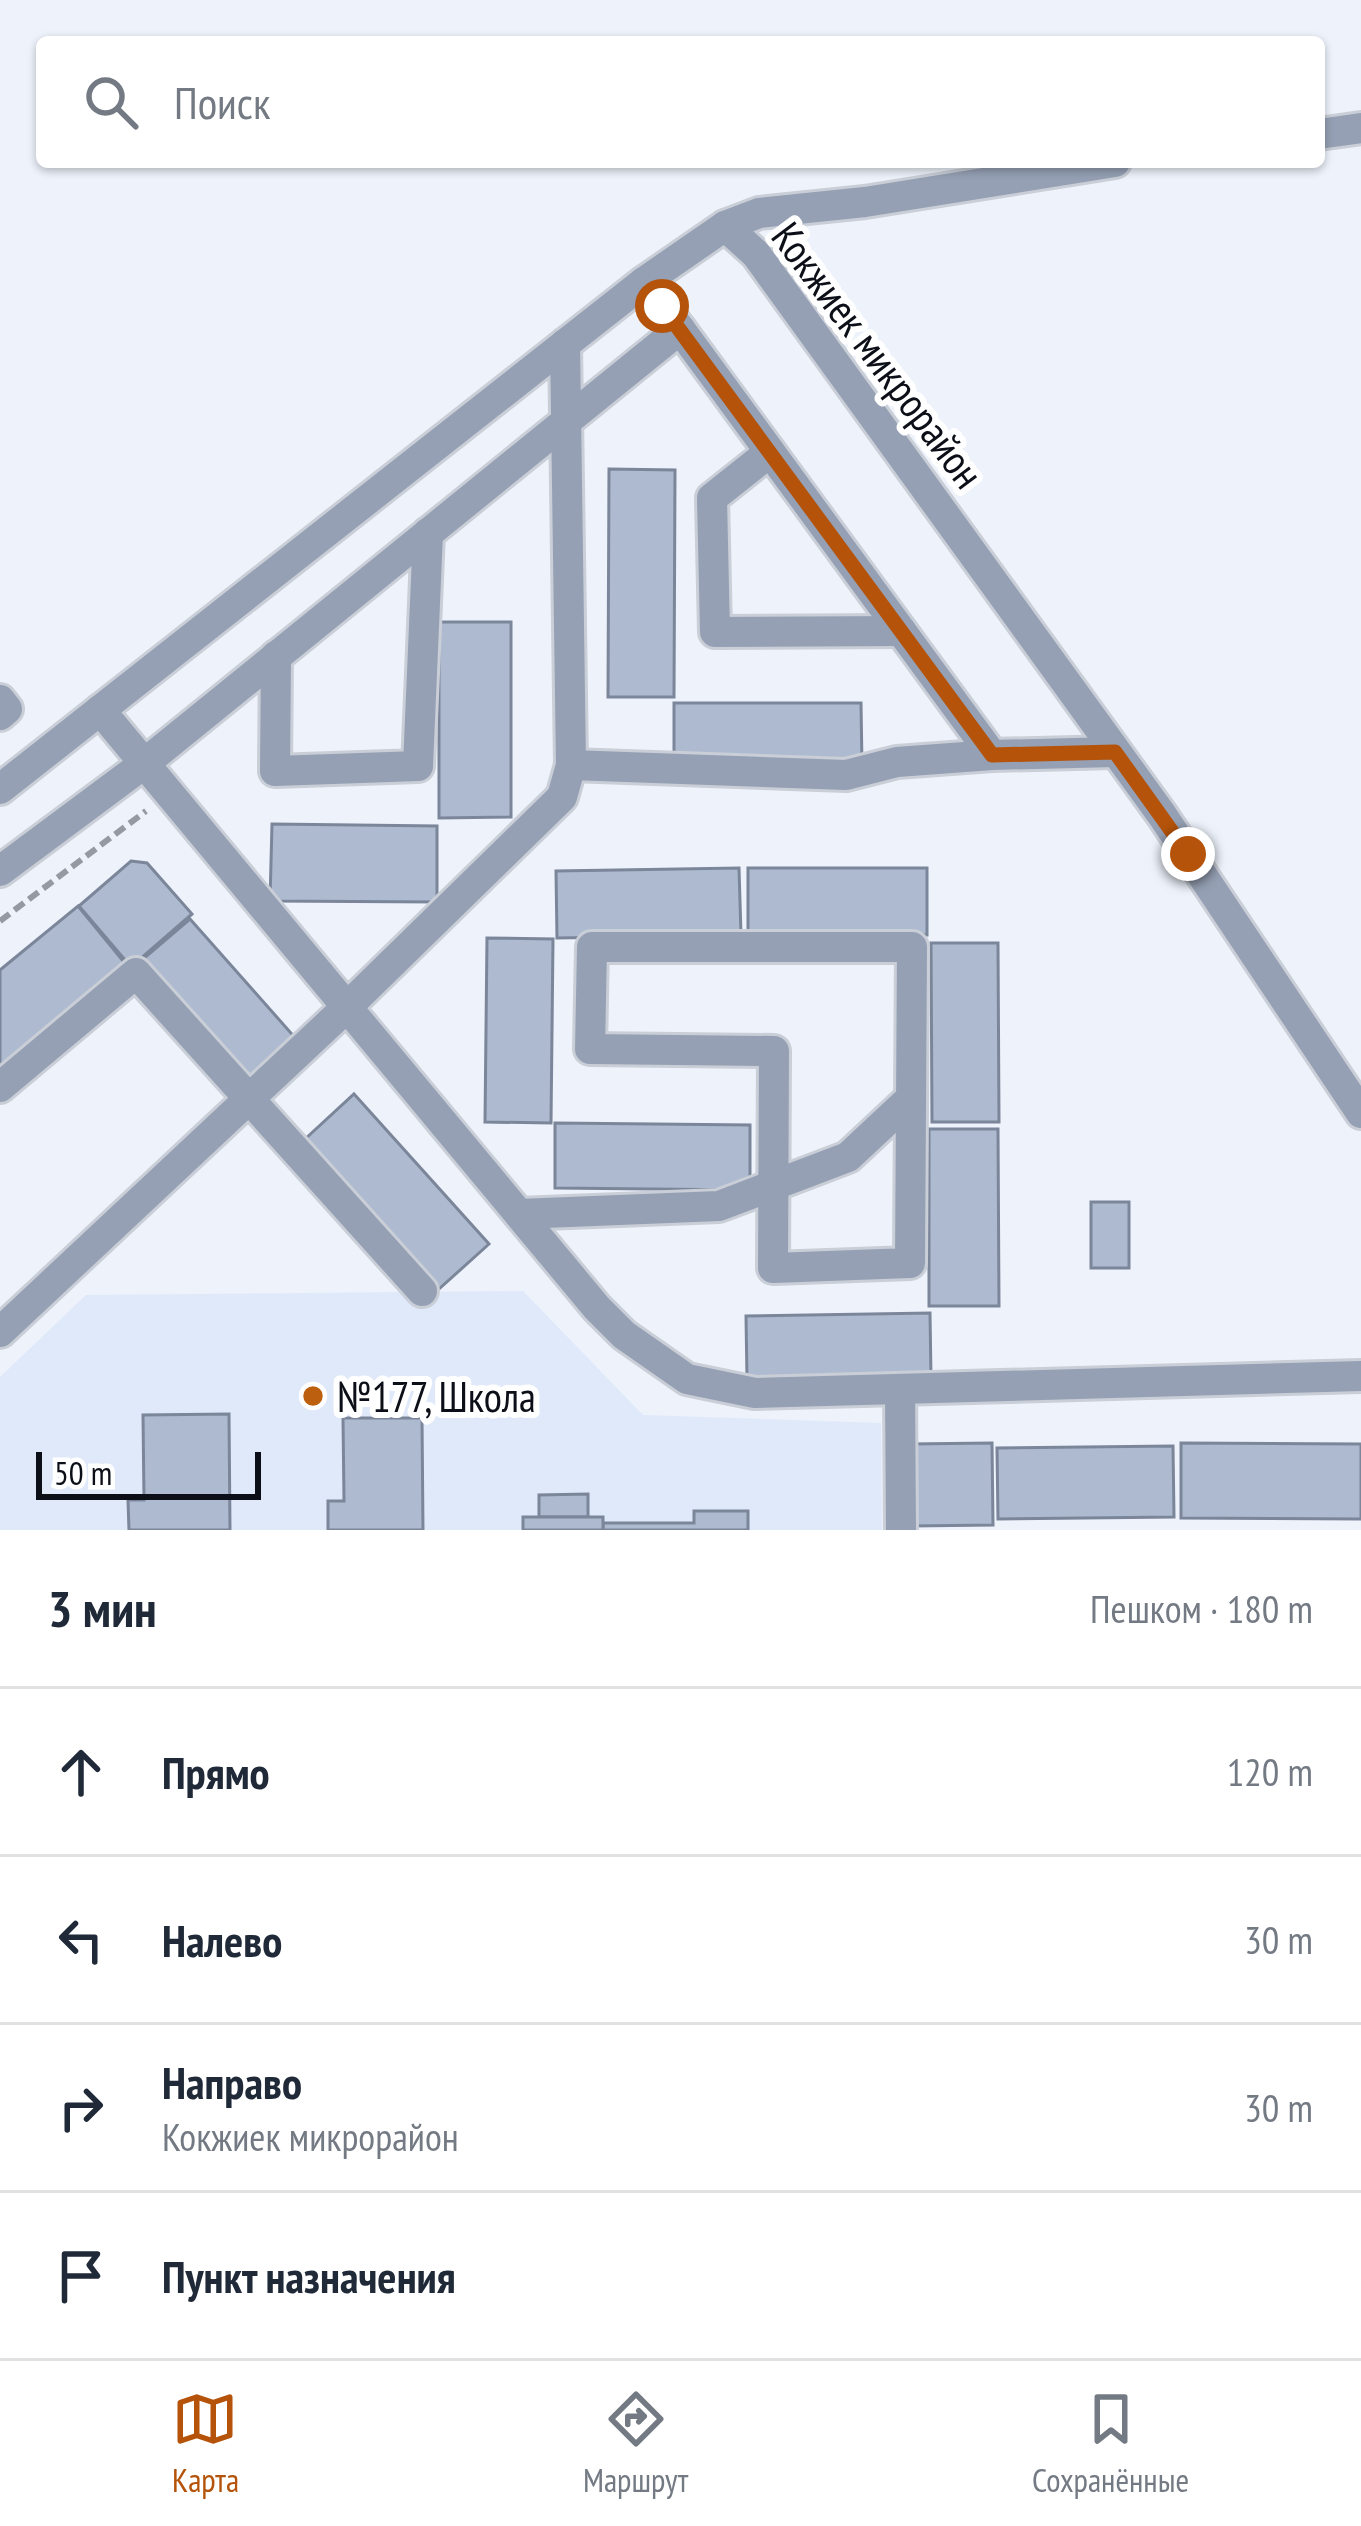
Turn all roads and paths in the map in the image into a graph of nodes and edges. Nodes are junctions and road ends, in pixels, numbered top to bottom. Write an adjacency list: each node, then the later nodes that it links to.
1 (1361, 128): 2 (street)
2 (1325, 133)
3 (1078, 168): 4 (street)
4 (725, 226): 5 (street, Кокжиек микрорайон); 16 (street, Кокжиек микрорайон)
5 (644, 282): 6 (street); 7 (street, Кокжиек микрорайон)
6 (680, 329): 8 (street); 9 (street)
7 (565, 344): 8 (street); 14 (street, Кокжиек микрорайон)
8 (565, 420): 10 (street); 19 (street)
9 (770, 452): 11 (street); 11 (street)
10 (428, 533): 12 (street); 12 (street)
11 (901, 631): 17 (street)
12 (276, 656): 18 (street)
13 (0, 700): 15 (street)
14 (100, 710): 18 (street); 20 (street, Кокжиек микрорайон)
15 (0, 715)
16 (1115, 752): 17 (street); 28 (street, Кокжиек микрорайон)
17 (992, 755): 19 (street)
18 (145, 763): 21 (street); 22 (street)
19 (571, 765): 24 (street)
20 (0, 789)
21 (169, 793): 23 (path); 24 (street)
22 (0, 871)
23 (0, 921)
24 (346, 1007): 26 (street); 30 (street)
25 (0, 1087): 26 (street)
26 (247, 1097): 31 (street); 32 (street)
27 (910, 1099): 29 (street); 29 (street); 29 (street)
28 (1361, 1113)
29 (775, 1185): 30 (street)
30 (519, 1214): 34 (street)
31 (422, 1291)
32 (1, 1328)
33 (1361, 1376): 34 (street)
34 (900, 1390): 35 (street)
35 (901, 1530)

